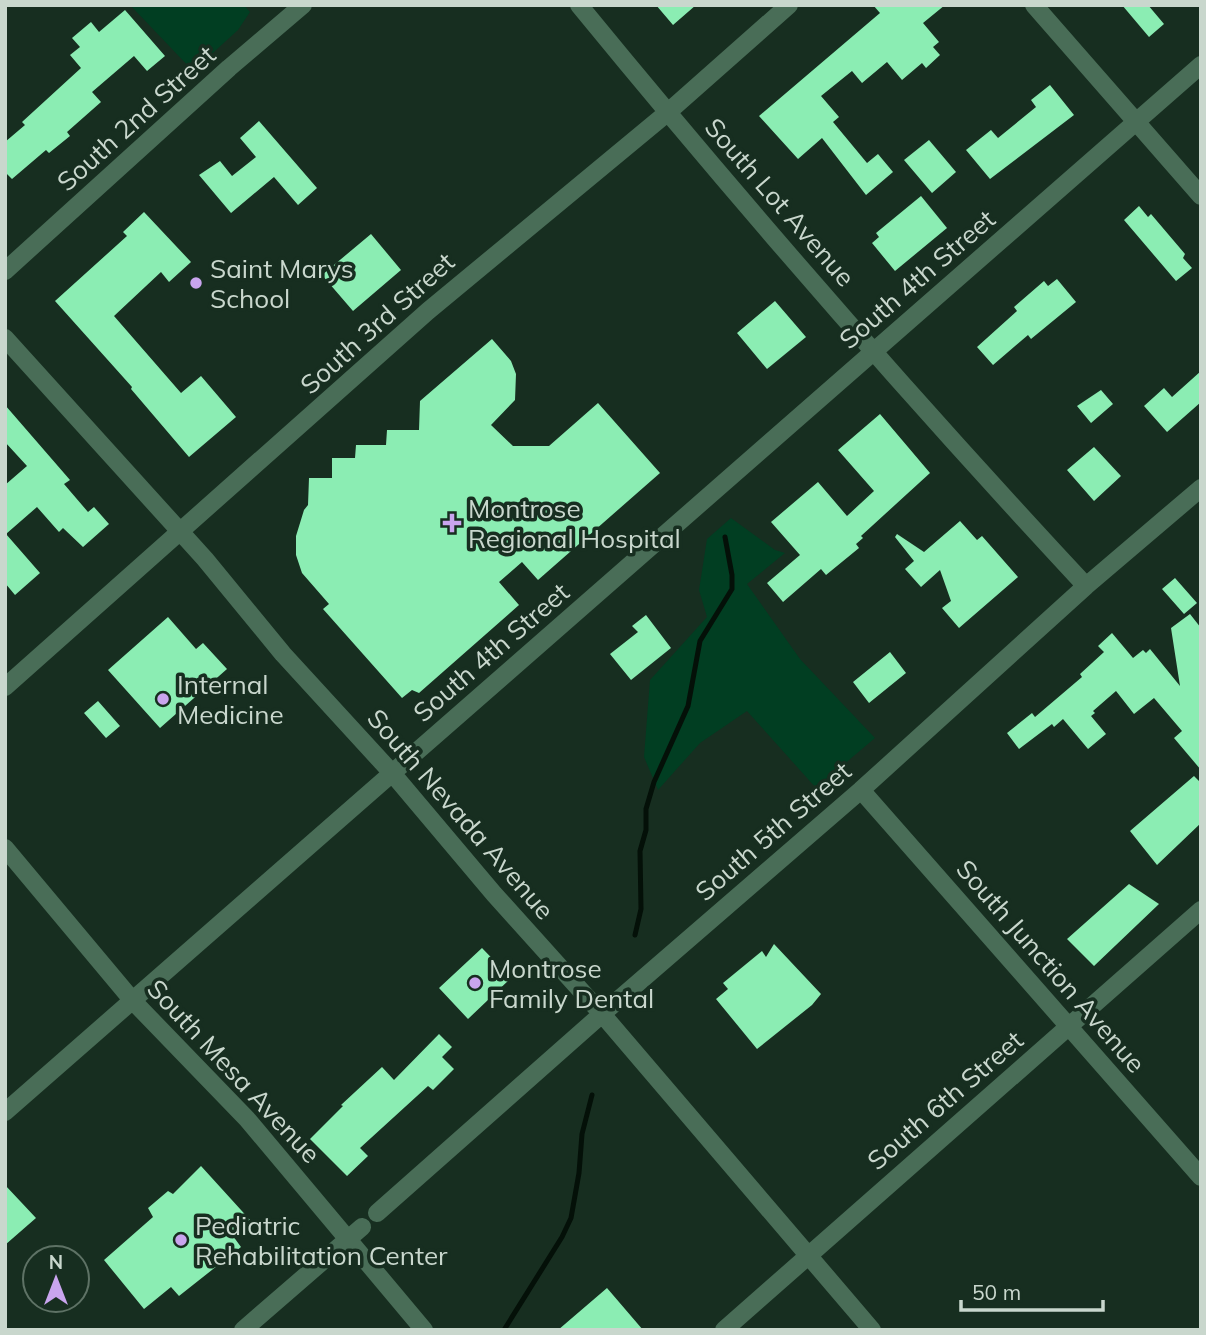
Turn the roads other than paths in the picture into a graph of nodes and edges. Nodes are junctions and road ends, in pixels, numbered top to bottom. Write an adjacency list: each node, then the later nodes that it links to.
1 (303, 5): 9 (street, South 2nd Street)
2 (579, 5): 6 (street, South Lot Avenue)
3 (789, 5): 6 (street, South 3rd Street)
4 (1034, 5): 7 (street)
5 (1201, 65): 7 (street, South 4th Street)
6 (667, 113): 11 (street, South Lot Avenue); 13 (street, South 3rd Street)
7 (1136, 122): 8 (street); 11 (street, South 4th Street)
8 (1201, 196)
9 (5, 271)
10 (5, 338): 13 (street, South Nevada Avenue)
11 (875, 351): 14 (street, South Lot Avenue); 16 (street, South 4th Street)
12 (1201, 488): 14 (street, South 5th Street)
13 (181, 533): 15 (street, South 3rd Street); 16 (street, South Nevada Avenue)
14 (1086, 586): 17 (street, South 5th Street)
15 (5, 687)
16 (392, 773): 20 (street, South 4th Street); 21 (street, South Nevada Avenue)
17 (861, 790): 21 (street, South 5th Street); 22 (street, South Junction Avenue)
18 (5, 848): 20 (street, South Mesa Avenue)
19 (1201, 910): 22 (street, South 6th Street)
20 (133, 1001): 23 (street, South 4th Street); 27 (street, South Mesa Avenue)
21 (602, 1014): 25 (street, South 5th Street); 28 (street, South Nevada Avenue)
22 (1068, 1027): 24 (street, South Junction Avenue); 28 (street, South 6th Street)
23 (5, 1112)
24 (1201, 1177)
25 (377, 1213)
26 (362, 1227): 27 (street)
27 (348, 1240): 29 (street); 30 (street, South Mesa Avenue)
28 (807, 1256): 31 (street, South 6th Street); 32 (street, South Nevada Avenue)
29 (243, 1330)
30 (424, 1330)
31 (724, 1330)
32 (872, 1330)

